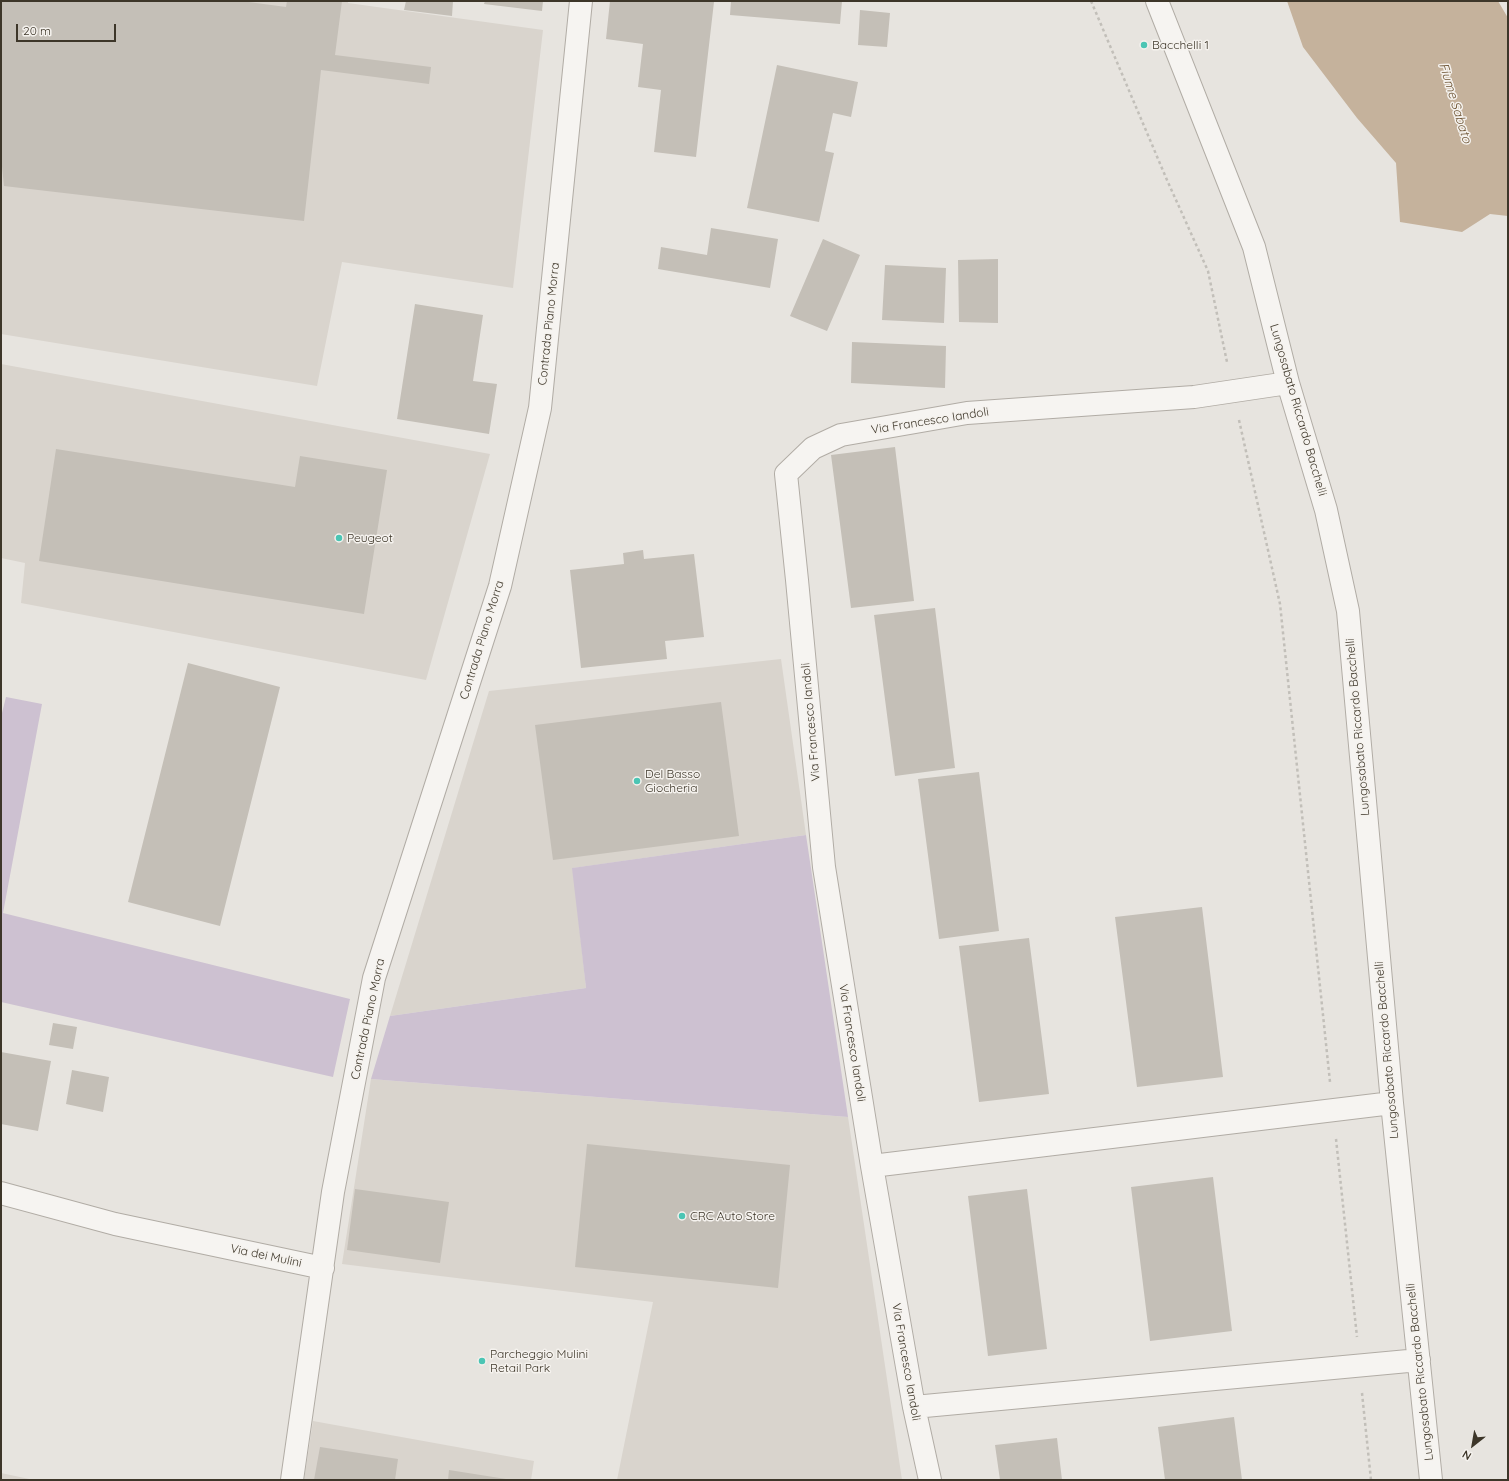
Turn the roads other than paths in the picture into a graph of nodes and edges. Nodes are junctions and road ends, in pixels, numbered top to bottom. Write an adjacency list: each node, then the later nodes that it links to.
1 (581, 1): 7 (street, Contrada Piano Morra)
2 (1157, 1): 3 (street, Lungosabato Riccardo Bacchelli)
3 (1288, 383): 4 (street, Lungosabato Riccardo Bacchelli); 5 (street, Via Francesco Iandoli)
4 (1392, 1103): 5 (street); 8 (street, Lungosabato Riccardo Bacchelli)
5 (872, 1166): 9 (street, Via Francesco Iandoli)
6 (1, 1193): 7 (street, Via dei Mulini)
7 (323, 1268): 10 (street)
8 (1419, 1360): 9 (street); 12 (street, Lungosabato Riccardo Bacchelli)
9 (914, 1407): 11 (street, Via Francesco Iandoli)
10 (292, 1480)
11 (930, 1480)
12 (1431, 1480)

